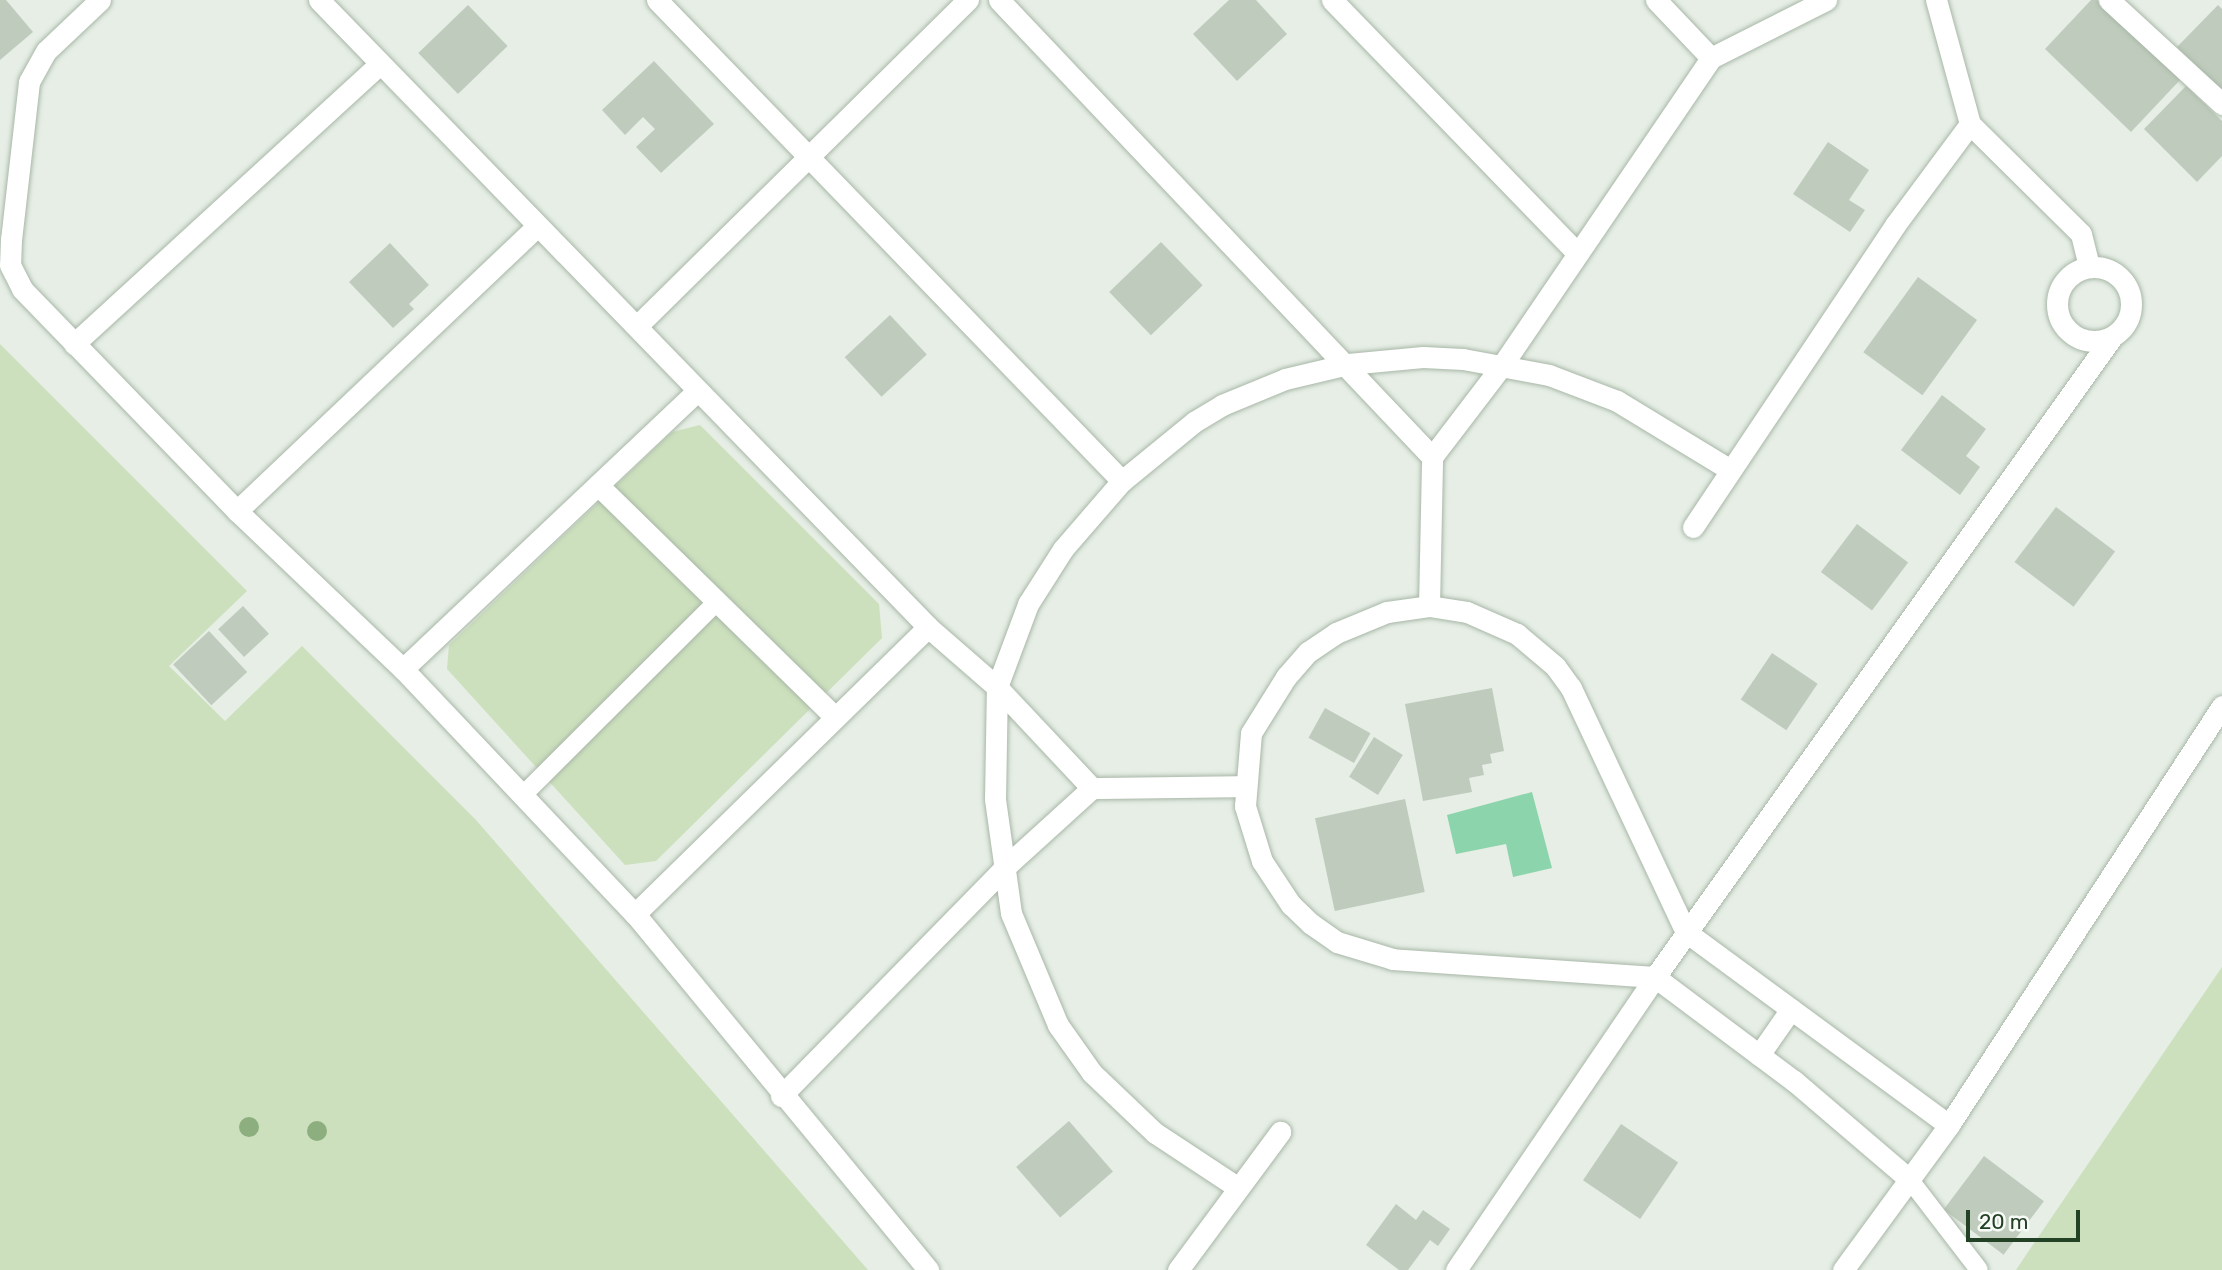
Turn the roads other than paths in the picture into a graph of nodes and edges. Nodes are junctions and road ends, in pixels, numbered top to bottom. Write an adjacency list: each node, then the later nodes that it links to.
1 (100, 0): 15 (street)
2 (319, 0): 12 (street)
3 (657, 0): 16 (street)
4 (968, 0): 16 (street)
5 (999, 0): 23 (street)
6 (1332, 0): 18 (street)
7 (1656, 0): 11 (street)
8 (1826, 0): 11 (street)
9 (1936, 0): 14 (street)
10 (2109, 0): 13 (street)
11 (1711, 58): 18 (street)
12 (378, 65): 17 (street); 22 (street)
13 (2222, 104)
14 (1970, 124): 19 (street); 27 (street)
15 (9, 151): 22 (street)
16 (809, 158): 20 (street); 28 (street)
17 (536, 228): 20 (street); 30 (street)
18 (1577, 253): 24 (street)
19 (2089, 266): 21 (street); 21 (street)
20 (637, 326): 25 (street)
21 (2112, 337): 44 (street)
22 (74, 344): 30 (street)
23 (1348, 364): 24 (street); 26 (street); 28 (street)
24 (1503, 364): 26 (street); 27 (street)
25 (697, 391): 29 (street); 34 (street)
26 (1432, 457): 33 (street)
27 (1729, 470): 31 (street)
28 (1122, 481): 36 (street)
29 (598, 485): 32 (street); 35 (street)
30 (237, 511): 35 (street)
31 (1693, 527)
32 (717, 602): 38 (street); 41 (lane)
33 (1429, 606): 39 (street); 44 (street)
34 (928, 626): 36 (street); 38 (street)
35 (403, 669): 41 (street)
36 (997, 687): 40 (street); 42 (street)
37 (2221, 710): 49 (street)
38 (834, 716): 43 (street)
39 (1245, 786): 40 (street); 45 (street)
40 (1092, 788): 42 (street)
41 (523, 795): 43 (street)
42 (1003, 869): 48 (street); 52 (street)
43 (635, 914): 48 (street)
44 (1686, 932): 45 (street); 46 (street)
45 (1655, 977): 47 (street); 55 (street)
46 (1791, 1009): 47 (street); 49 (street)
47 (1759, 1055): 51 (street)
48 (781, 1096): 53 (street)
49 (1949, 1125): 51 (street)
50 (1280, 1132): 52 (street)
51 (1910, 1180): 56 (street); 57 (lane)
52 (1237, 1187): 54 (street)
53 (928, 1270)
54 (1178, 1270)
55 (1456, 1270)
56 (1843, 1270)
57 (1979, 1270)

